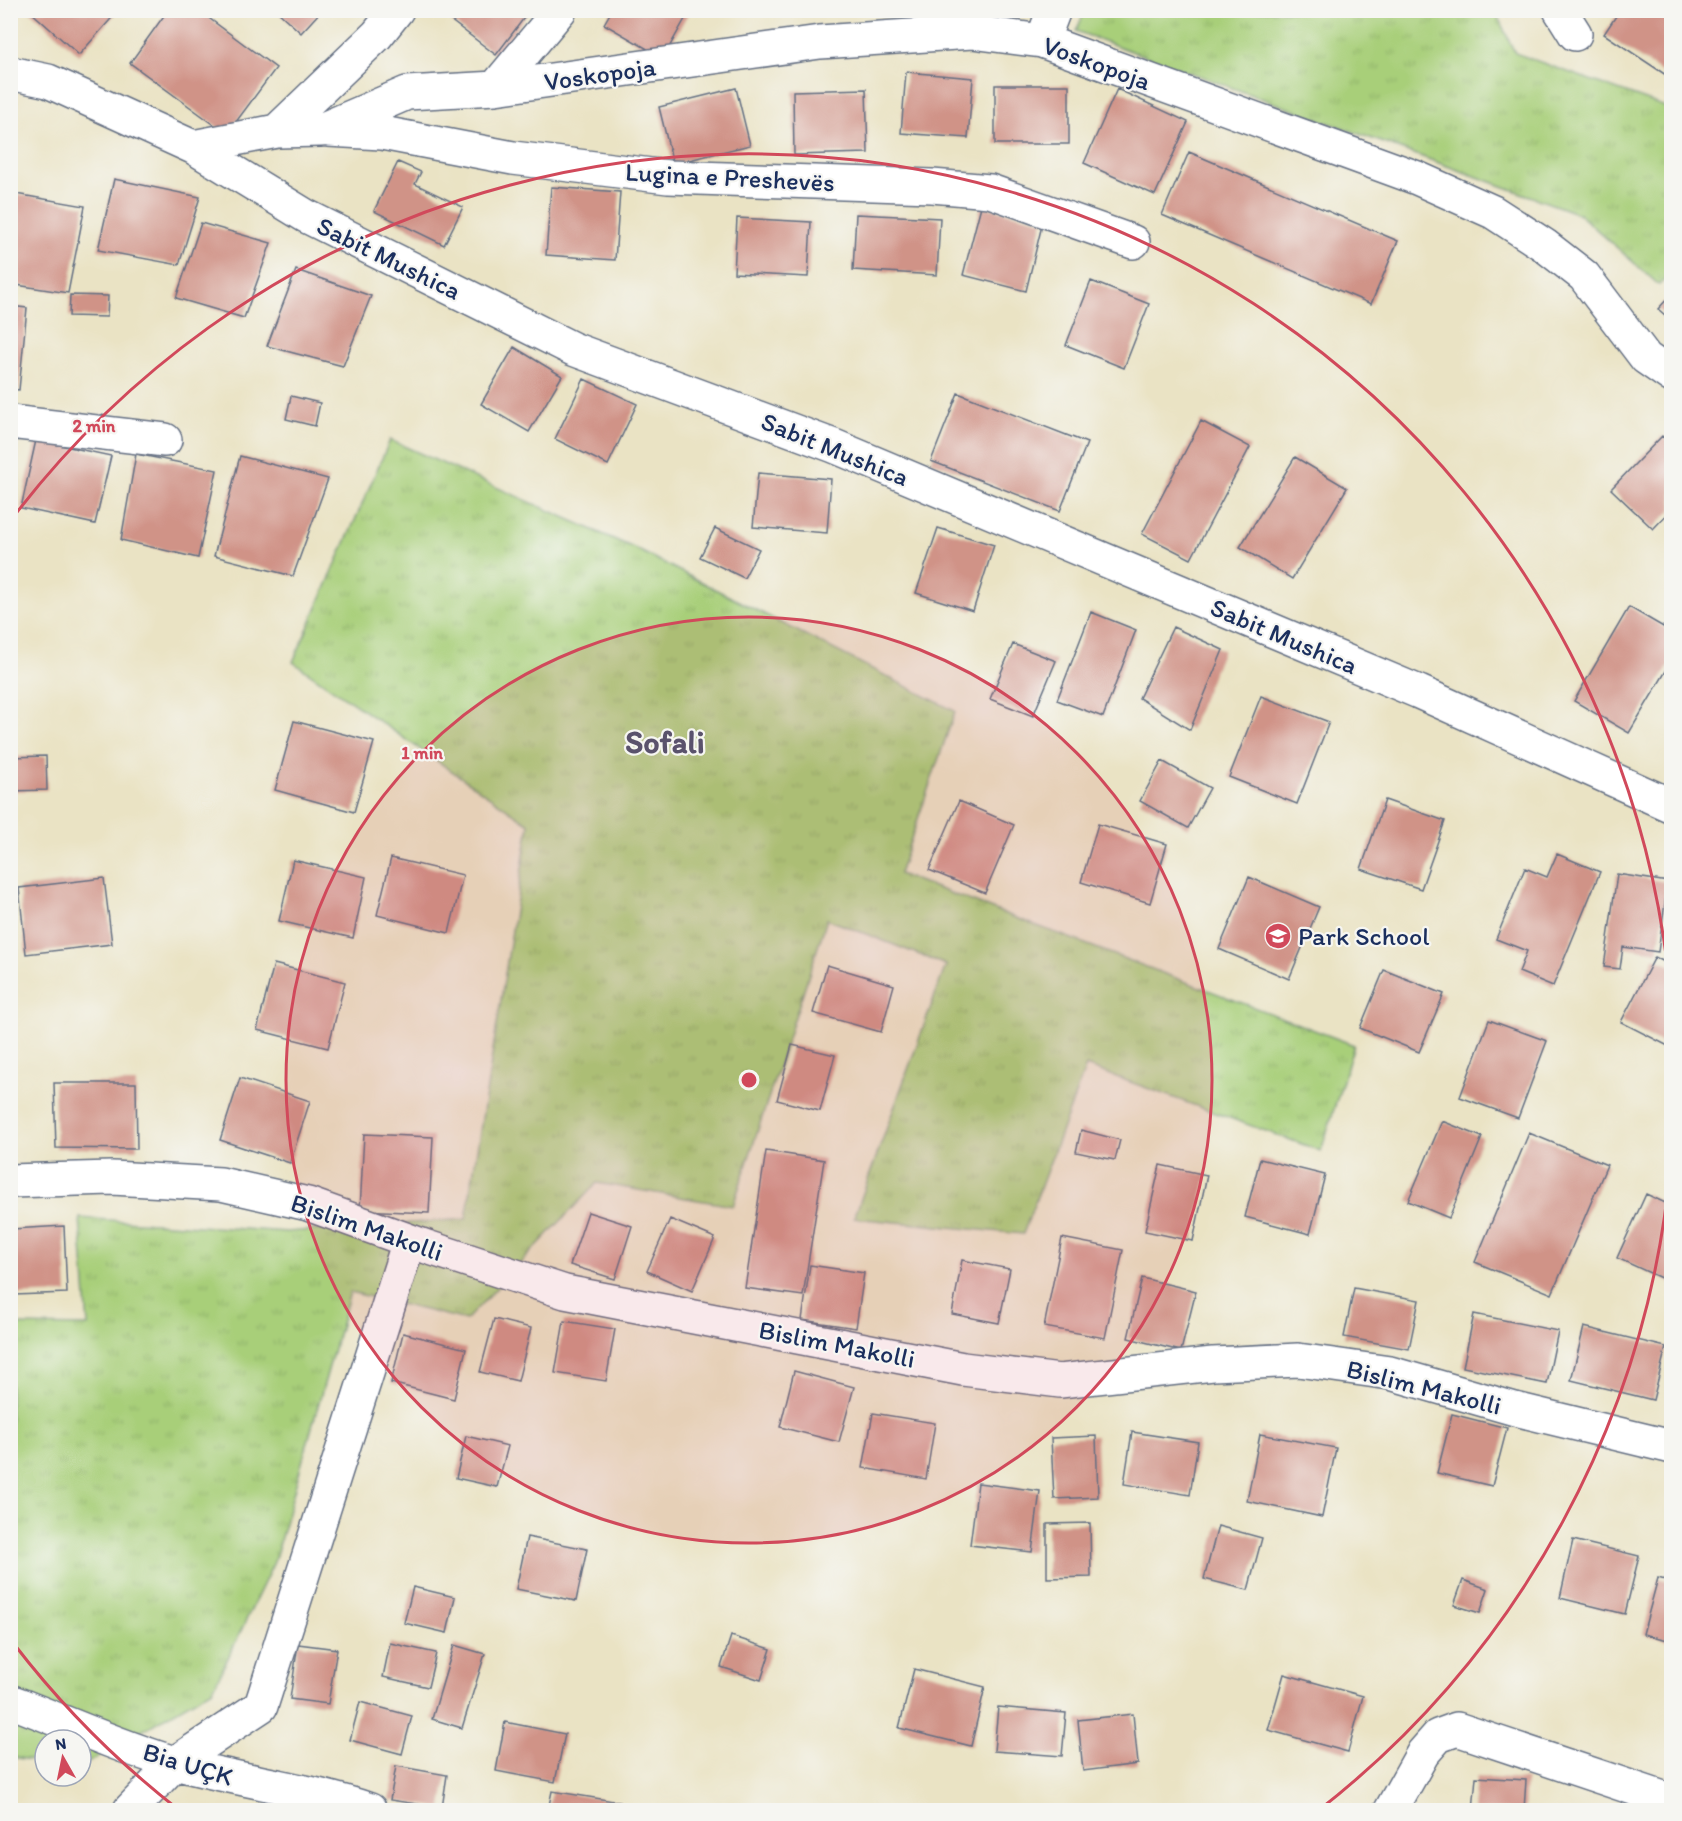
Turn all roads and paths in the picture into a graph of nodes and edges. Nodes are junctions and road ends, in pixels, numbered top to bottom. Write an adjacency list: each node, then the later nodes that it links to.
1 (397, 10): 8 (street)
2 (560, 10): 6 (street)
3 (1054, 10): 4 (street)
4 (1042, 41): 6 (street, Voskopoja); 11 (street, Voskopoja)
5 (10, 73): 9 (street, Sabit Mushica)
6 (495, 88): 7 (street, Voskopoja)
7 (321, 130): 8 (street, Voskopoja); 10 (street, Lugina e Preshevës)
8 (277, 131): 9 (street, Voskopoja)
9 (193, 147): 14 (street, Sabit Mushica)
10 (1133, 242)
11 (1671, 376)
12 (10, 422): 13 (street)
13 (165, 440)
14 (1671, 806)
15 (10, 1181): 16 (street, Bislim Makolli)
16 (409, 1240): 17 (street, Bislim Makolli); 19 (street)
17 (1671, 1447)
18 (10, 1701): 19 (street, Bia UÇK)
19 (175, 1763): 21 (street); 22 (street, Bia UÇK)
20 (1671, 1801): 23 (street)
21 (130, 1810)
22 (370, 1810)
23 (1391, 1810)

